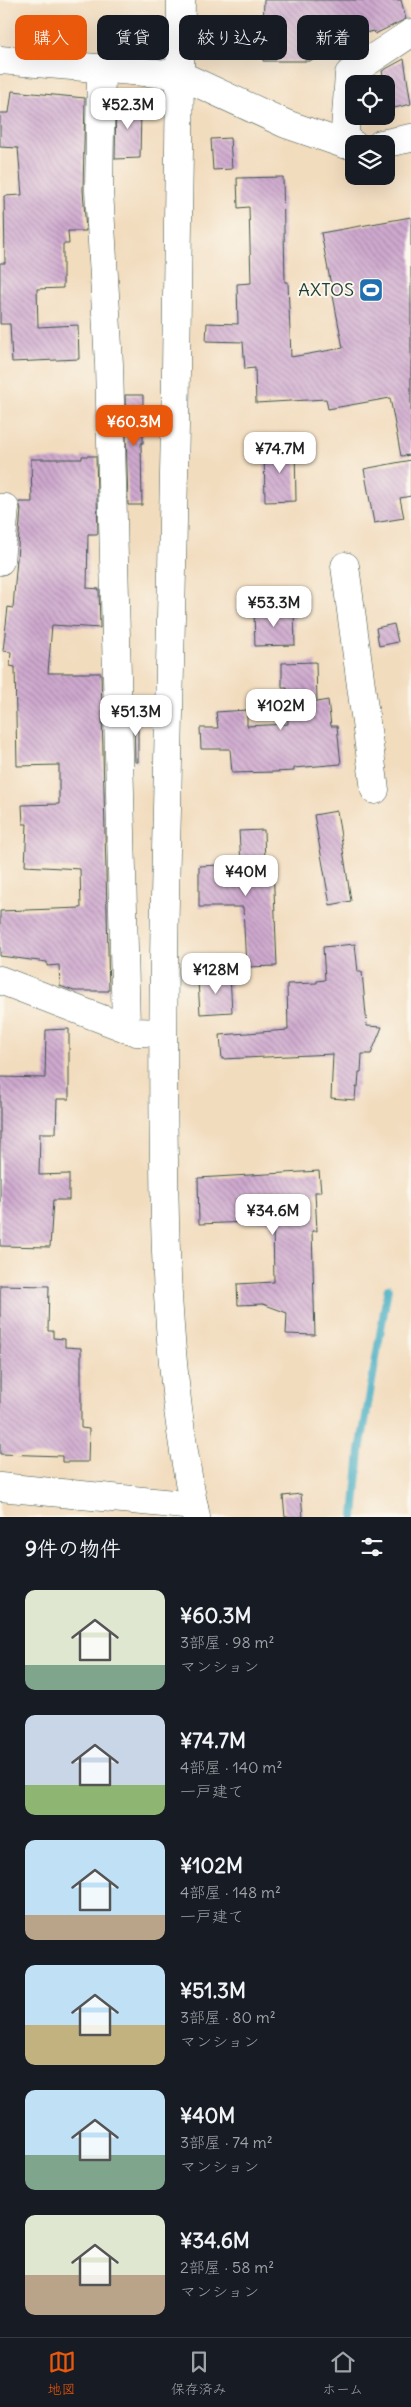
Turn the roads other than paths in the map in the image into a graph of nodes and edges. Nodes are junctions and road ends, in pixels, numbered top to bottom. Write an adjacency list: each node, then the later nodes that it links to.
1 (181, 0): 5 (street)
2 (411, 33): 6 (street)
3 (0, 60): 4 (street)
4 (102, 70): 5 (street); 15 (street)
5 (180, 75): 9 (street); 16 (street)
6 (349, 135)
7 (411, 138): 8 (street)
8 (395, 141)
9 (345, 143)
10 (0, 508): 11 (street)
11 (0, 561)
12 (345, 566): 13 (street)
13 (375, 790)
14 (0, 980): 15 (street)
15 (126, 1027): 16 (street)
16 (162, 1033): 18 (street)
17 (0, 1488): 18 (street)
18 (195, 1512)

